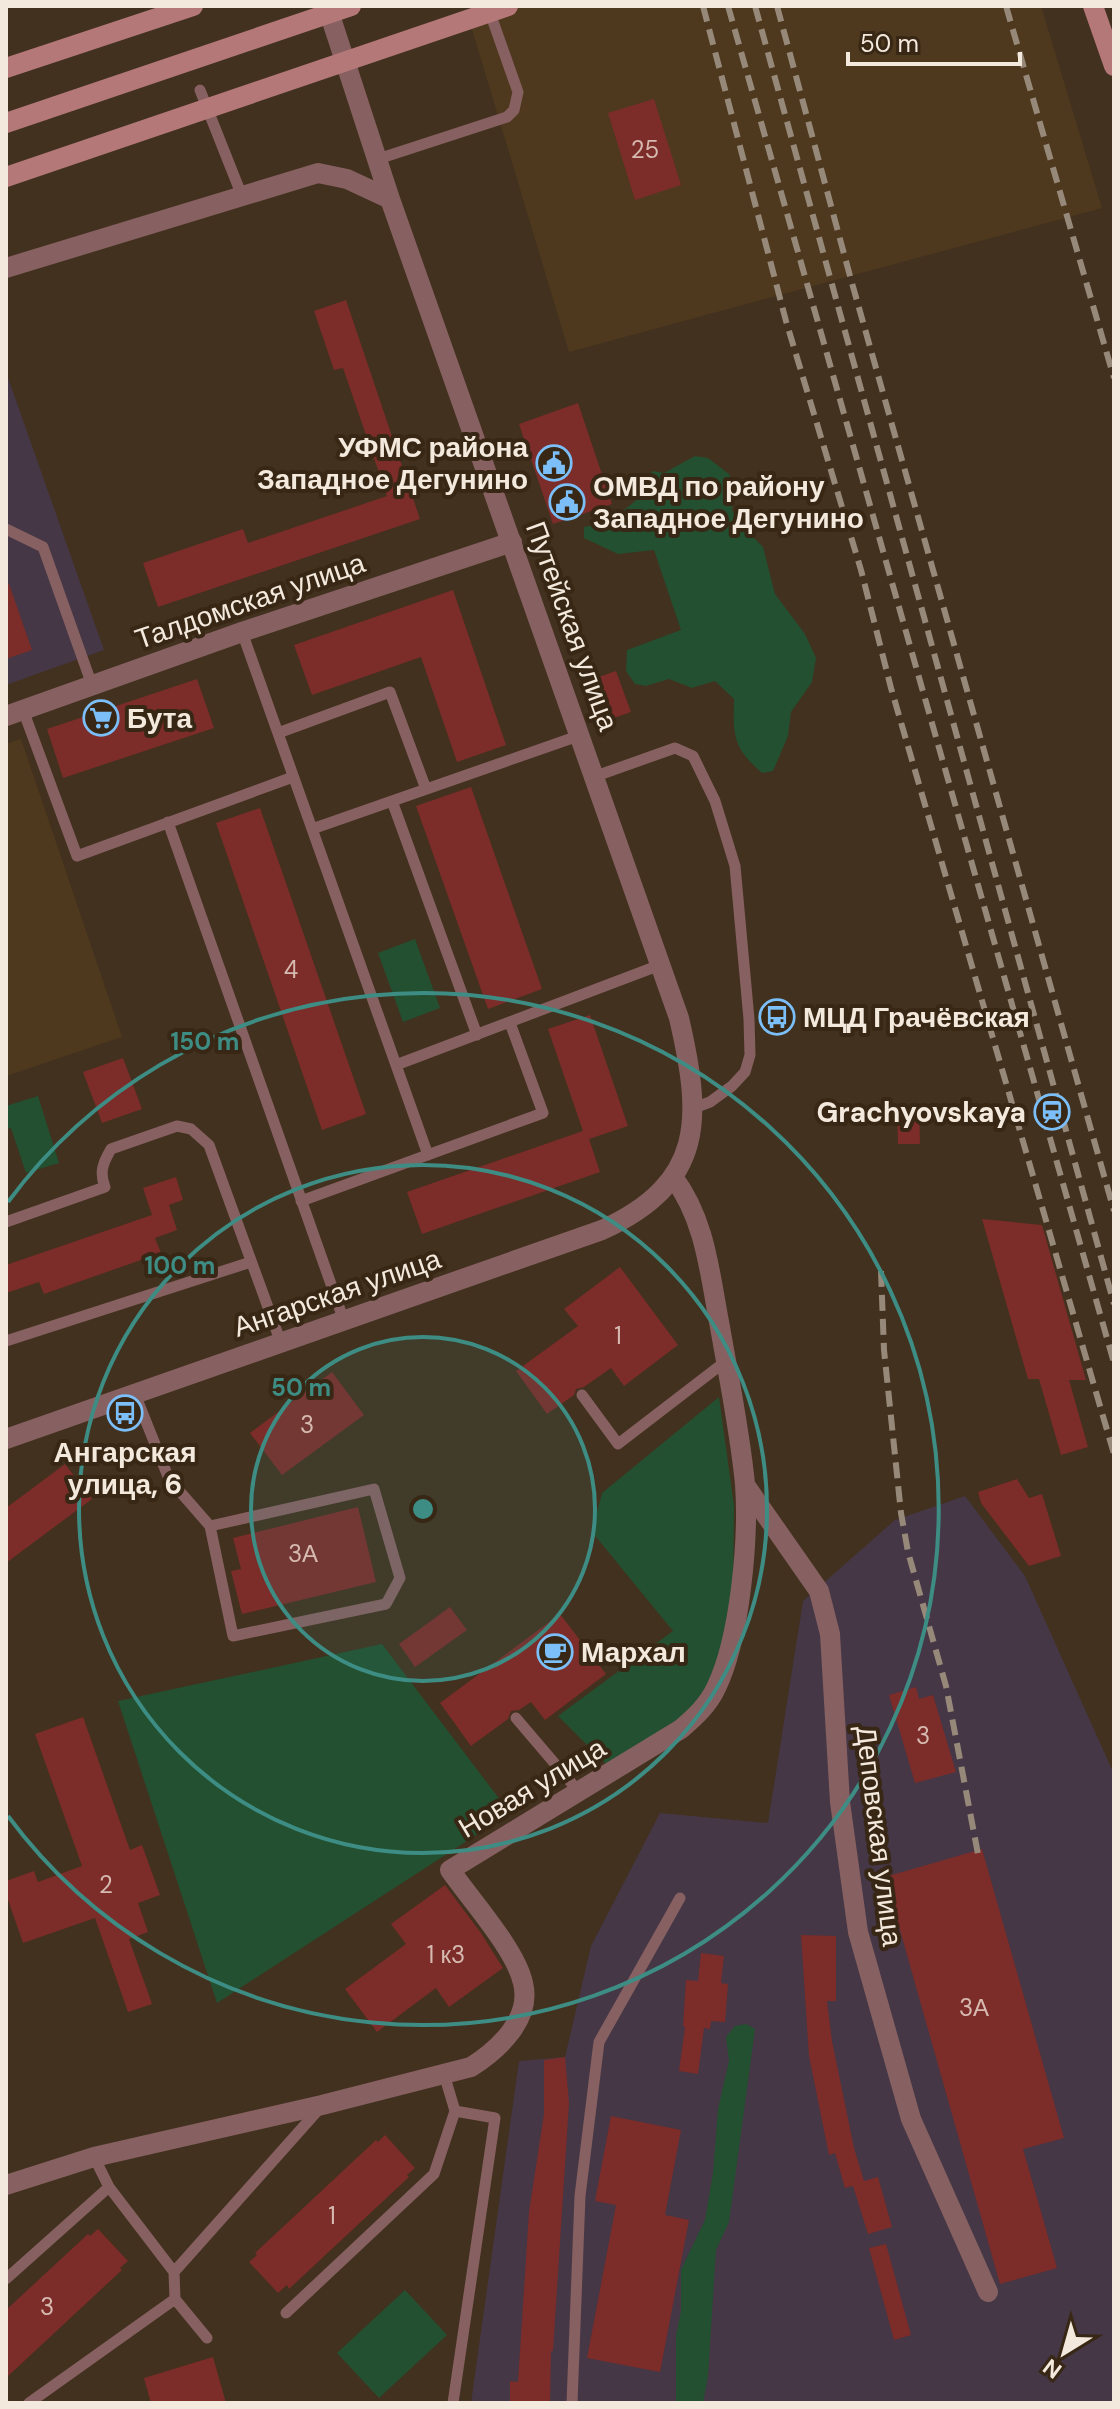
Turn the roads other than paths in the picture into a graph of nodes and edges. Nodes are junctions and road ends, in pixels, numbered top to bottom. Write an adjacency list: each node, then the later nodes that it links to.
1 (193, 6): 8 (main road)
2 (327, 6): 11 (street, Путейская улица)
3 (351, 6): 10 (main road, bridge)
4 (488, 6): 11 (lane)
5 (508, 6): 12 (main road, bridge)
6 (1093, 6): 7 (main road)
7 (1114, 66)
8 (6, 68)
9 (200, 90): 13 (lane)
10 (6, 123)
11 (378, 159): 14 (street, Путейская улица)
12 (6, 177)
13 (242, 196): 14 (street); 15 (street)
14 (390, 199): 17 (street, Путейская улица)
15 (6, 268)
16 (6, 529): 19 (lane)
17 (512, 542): 18 (street, Талдомская улица); 22 (street, Путейская улица)
18 (242, 632): 19 (street, Талдомская улица); 21 (lane)
19 (92, 685): 20 (street, Талдомская улица)
20 (14, 713): 27 (lane)
21 (278, 733): 24 (lane); 25 (lane)
22 (581, 735): 23 (street, Путейская улица); 25 (lane)
23 (596, 776): 29 (street, Путейская улица); 33 (lane)
24 (293, 777): 27 (lane); 28 (lane)
25 (426, 789): 26 (lane)
26 (392, 801): 28 (lane); 31 (lane)
27 (168, 822): 36 (lane)
28 (312, 829): 32 (lane)
29 (660, 965): 30 (lane); 33 (street, Путейская улица)
30 (510, 1023): 31 (lane); 34 (lane)
31 (477, 1035): 32 (lane)
32 (396, 1065): 34 (lane)
33 (694, 1108): 35 (street, Путейская улица)
34 (428, 1155): 36 (lane)
35 (673, 1177): 39 (street, Ангарская улица); 42 (street, Новая улица)
36 (301, 1201): 39 (lane)
37 (6, 1222): 38 (lane)
38 (251, 1262): 40 (lane); 41 (lane)
39 (344, 1321): 41 (street, Ангарская улица)
40 (6, 1341)
41 (281, 1343): 43 (street, Ангарская улица)
42 (726, 1361): 44 (lane); 46 (street, Новая улица)
43 (135, 1394): 45 (street, Ангарская улица); 47 (lane)
44 (582, 1395)
45 (6, 1439)
46 (745, 1485): 49 (street, Новая улица); 59 (street, Деповская улица)
47 (210, 1526): 47 (lane)
48 (516, 1718): 49 (lane)
49 (579, 1792): 51 (street, Новая улица)
50 (680, 1898): 65 (lane)
51 (444, 2074): 52 (street, Новая улица); 53 (lane)
52 (322, 2105): 54 (street, Новая улица); 57 (lane)
53 (455, 2111): 61 (lane); 64 (lane)
54 (94, 2157): 55 (street, Новая улица); 56 (lane)
55 (6, 2185)
56 (109, 2187): 57 (lane); 58 (lane)
57 (174, 2272): 60 (lane)
58 (6, 2279)
59 (988, 2292)
60 (175, 2299): 62 (lane); 63 (lane)
61 (286, 2313)
62 (207, 2338)
63 (29, 2403)
64 (453, 2403)
65 (572, 2403)

